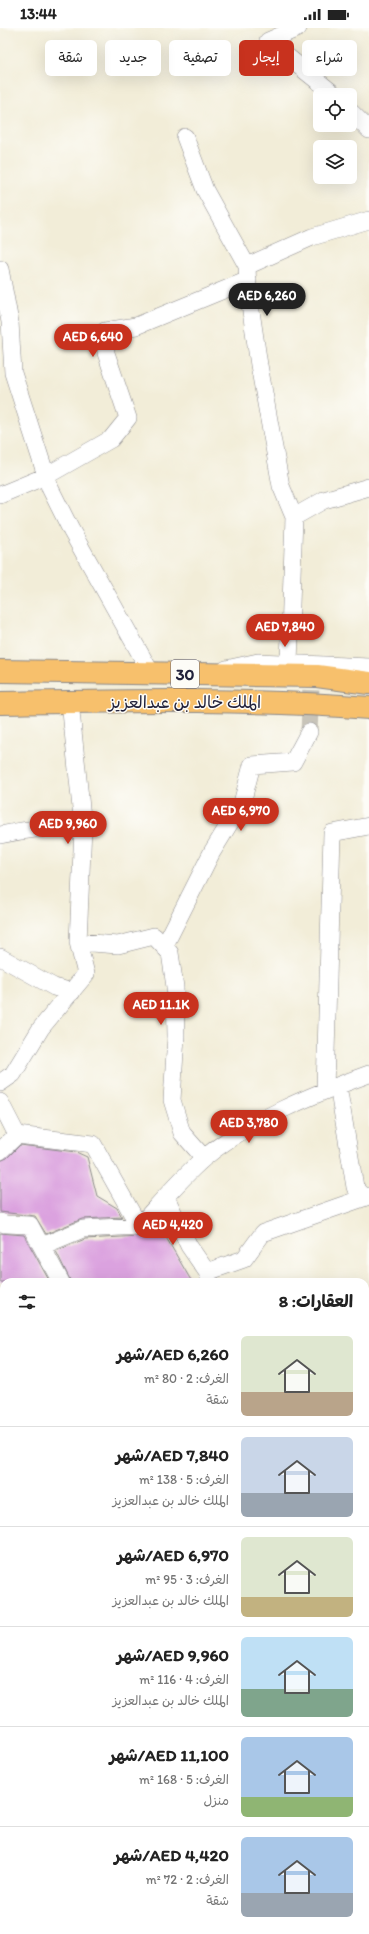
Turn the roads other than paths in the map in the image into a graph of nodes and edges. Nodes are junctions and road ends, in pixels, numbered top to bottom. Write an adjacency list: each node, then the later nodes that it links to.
1 (298, 28): 2 (street)
2 (326, 88)
3 (357, 118): 4 (street)
4 (369, 130)
5 (185, 137): 8 (street)
6 (369, 220): 8 (street)
7 (0, 269): 9 (street)
8 (247, 273): 9 (street); 12 (street)
9 (46, 476): 11 (street); 16 (street)
10 (369, 487): 12 (street)
11 (0, 495)
12 (294, 517): 13 (street)
13 (289, 663): 14 (street); 17 (street)
14 (369, 667)
15 (0, 671): 16 (highway, الملك خالد بن عبدالعزيز / 30)
16 (151, 673): 17 (highway, الملك خالد بن عبدالعزيز / 30)
17 (205, 674): 18 (highway, الملك خالد بن عبدالعزيز / 30)
18 (369, 683)
19 (70, 702): 20 (highway, الملك خالد بن عبدالعزيز / 30); 21 (highway, الملك خالد بن عبدالعزيز / 30); 24 (street)
20 (0, 703)
21 (369, 708)
22 (310, 732): 27 (street)
23 (369, 826): 32 (street)
24 (83, 827): 25 (street); 26 (street)
25 (0, 835)
26 (78, 942): 27 (street); 29 (street)
27 (164, 947): 36 (street)
28 (0, 957): 29 (street)
29 (72, 992): 31 (street)
30 (369, 1074): 32 (street)
31 (0, 1083)
32 (332, 1088): 36 (street); 37 (street)
33 (0, 1102): 34 (street)
34 (17, 1135): 35 (street); 40 (street)
35 (0, 1151)
36 (204, 1158): 38 (street)
37 (366, 1196): 42 (street)
38 (166, 1197): 40 (street); 42 (street)
39 (0, 1222): 41 (street)
40 (139, 1226): 41 (street)
41 (42, 1246): 43 (street)
42 (209, 1277)
43 (59, 1278)

